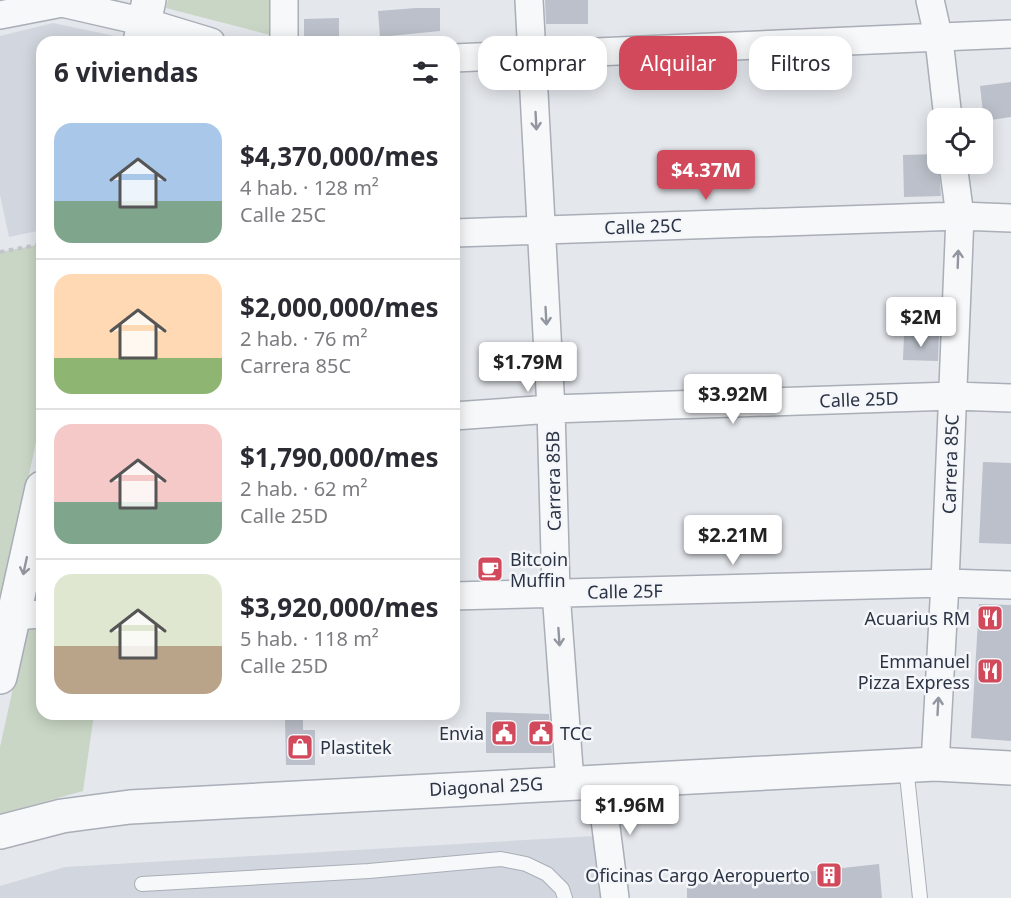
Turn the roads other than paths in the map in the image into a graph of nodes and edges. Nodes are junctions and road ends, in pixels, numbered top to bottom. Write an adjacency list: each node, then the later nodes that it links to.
1 (284, 0): 8 (street)
2 (529, 0): 9 (street, Carrera 85B)
3 (930, 0): 10 (street)
4 (0, 15): 5 (street)
5 (145, 21): 7 (street)
6 (1011, 34): 10 (street)
7 (192, 36)
8 (284, 36)
9 (531, 36)
10 (939, 40): 11 (street); 15 (street)
11 (607, 53)
12 (478, 57): 13 (street)
13 (460, 58)
14 (534, 90): 19 (street, Carrera 85B, one-way to 19)
15 (947, 108)
16 (954, 174): 17 (street, Carrera 85C)
17 (960, 216): 18 (street, Calle 25C); 19 (street, Calle 25C); 21 (street, Carrera 85C, one-way to 17)
18 (1011, 218)
19 (542, 229): 20 (street, Calle 25C); 23 (street, Carrera 85B, one-way to 23)
20 (460, 233)
21 (953, 396): 22 (street, Calle 25D); 23 (street, Calle 25D); 26 (street, Carrera 85C)
22 (1011, 398)
23 (551, 409): 24 (street, Calle 25D); 28 (street, Carrera 85B)
24 (460, 416)
25 (36, 542): 30 (street, one-way to 30)
26 (945, 583): 27 (street, Calle 25F); 28 (street, Calle 25F); 32 (street, Carrera 85C, one-way to 26)
27 (1011, 585)
28 (556, 592): 29 (street, Calle 25F); 34 (street, Carrera 85B, one-way to 34)
29 (460, 596)
30 (28, 615): 31 (street)
31 (0, 677)
32 (921, 765): 33 (street, Diagonal 25G); 34 (street, Diagonal 25G); 39 (lane)
33 (1011, 768)
34 (585, 781): 35 (street, Diagonal 25G); 38 (street, Carrera 85B)
35 (0, 832)
36 (142, 884): 37 (lane)
37 (565, 898)
38 (615, 898)
39 (920, 898)

